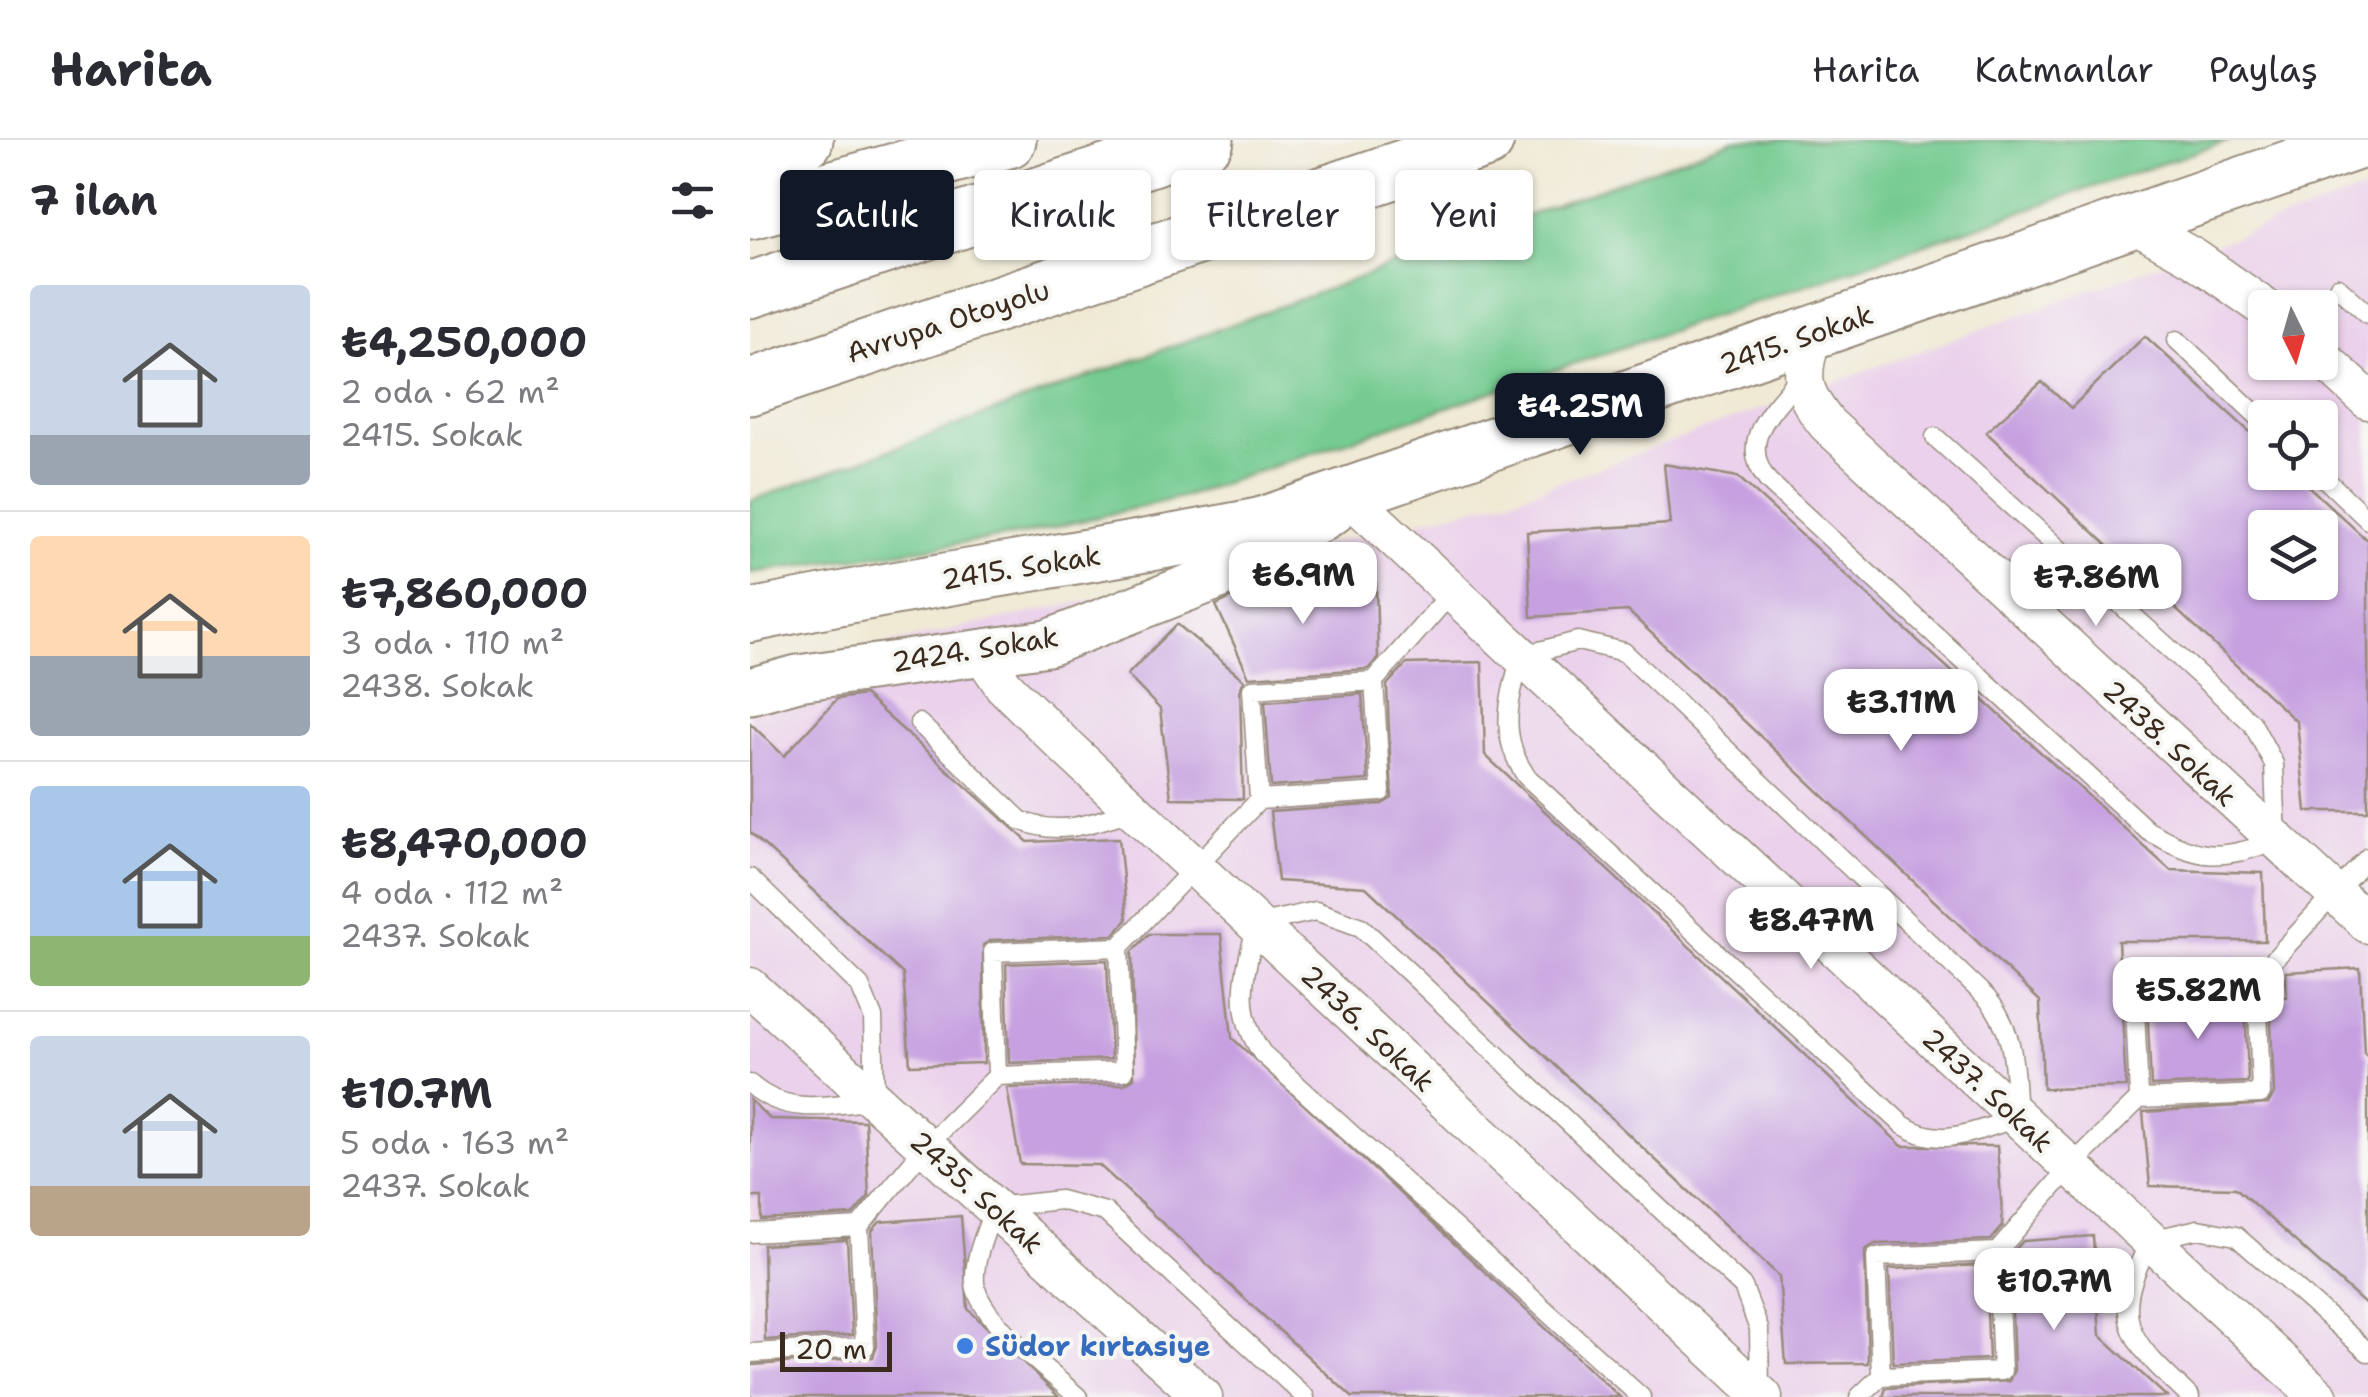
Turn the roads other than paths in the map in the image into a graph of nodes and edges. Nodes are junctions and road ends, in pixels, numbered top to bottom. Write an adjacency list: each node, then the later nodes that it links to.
1 (804, 140): 6 (highway)
2 (1008, 140): 7 (highway)
3 (1206, 140): 10 (highway)
4 (1486, 140): 16 (highway, Avrupa Otoyolu)
5 (2368, 140): 8 (main road, 2415. Sokak)
6 (750, 161)
7 (750, 211)
8 (2132, 223): 11 (street); 14 (main road, 2415. Sokak)
9 (2338, 287): 12 (lane)
10 (750, 290)
11 (2248, 296)
12 (2368, 314)
13 (2177, 340): 18 (lane)
14 (1808, 351): 21 (main road, 2415. Sokak); 32 (street, 2438. Sokak); 32 (lane)
15 (2338, 372): 17 (street)
16 (750, 386)
17 (2368, 400)
18 (2248, 407)
19 (1935, 436): 32 (lane)
20 (2337, 490): 22 (lane)
21 (1349, 496): 23 (street, 2437. Sokak); 24 (main road, 2415. Sokak); 25 (street, 2424. Sokak)
22 (2368, 520)
23 (1452, 592): 26 (street, 2437. Sokak); 27 (lane)
24 (750, 616)
25 (981, 652): 28 (street, 2424. Sokak); 31 (street, 2436. Sokak)
26 (1522, 656): 46 (street, 2437. Sokak); 46 (lane); 46 (lane)
27 (1374, 681): 30 (lane); 30 (lane)
28 (750, 691)
29 (919, 723): 31 (lane)
30 (1259, 800): 34 (lane)
31 (1134, 810): 34 (street, 2436. Sokak)
32 (2277, 842): 36 (street, 2438. Sokak)
33 (2368, 857): 36 (lane)
34 (1193, 864): 37 (street, 2436. Sokak); 39 (lane)
35 (750, 878): 45 (lane)
36 (2332, 891): 38 (street, 2438. Sokak); 40 (lane)
37 (1257, 924): 57 (street, 2436. Sokak); 57 (lane); 61 (lane)
38 (2368, 924)
39 (1119, 947): 42 (lane); 42 (lane)
40 (2257, 978): 44 (lane); 44 (lane)
41 (750, 987): 45 (street, 2435. Sokak)
42 (997, 1076): 47 (lane)
43 (750, 1084): 45 (lane)
44 (2139, 1099): 48 (lane)
45 (875, 1100): 47 (street, 2435. Sokak)
46 (2017, 1118): 48 (street, 2437. Sokak)
47 (926, 1146): 49 (street, 2435. Sokak); 50 (lane)
48 (2071, 1166): 52 (street, 2437. Sokak); 53 (lane)
49 (994, 1207): 58 (lane); 59 (street, 2435. Sokak); 60 (lane)
50 (859, 1228): 51 (lane); 54 (lane)
51 (750, 1233)
52 (2150, 1240): 55 (lane); 63 (lane); 64 (street, 2437. Sokak)
53 (1997, 1252): 56 (lane); 56 (lane)
54 (750, 1352)
55 (2368, 1352)
56 (1881, 1376): 62 (lane)
57 (1758, 1396)
58 (1078, 1397)
59 (1203, 1397)
60 (1306, 1397)
61 (1641, 1397)
62 (1859, 1397)
63 (2190, 1397)
64 (2319, 1397)

